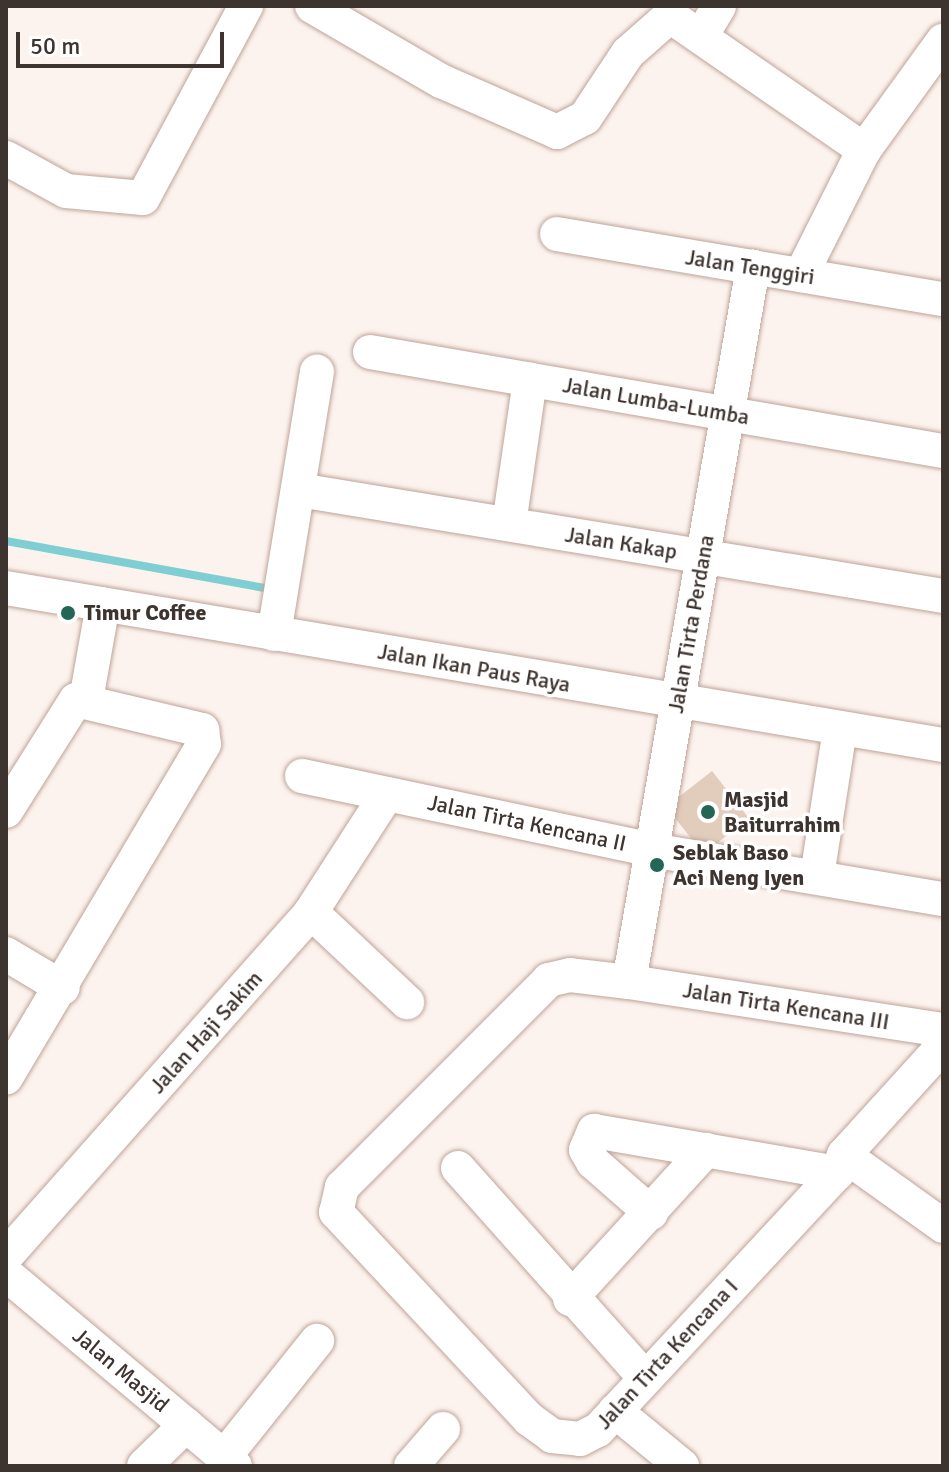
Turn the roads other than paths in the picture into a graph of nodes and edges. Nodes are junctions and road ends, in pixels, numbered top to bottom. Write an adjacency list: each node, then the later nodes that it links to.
1 (246, 6): 7 (street)
2 (312, 6): 3 (street)
3 (662, 13): 4 (street)
4 (711, 19): 6 (street)
5 (943, 41): 6 (street)
6 (864, 150): 10 (street)
7 (6, 158)
8 (557, 234): 9 (street, Jalan Tenggiri)
9 (753, 267): 10 (street, Jalan Tenggiri); 15 (street, Jalan Tirta Perdana)
10 (801, 275): 11 (street, Jalan Tenggiri)
11 (943, 299)
12 (370, 352): 14 (street, Jalan Lumba-Lumba)
13 (317, 371): 17 (street)
14 (530, 380): 15 (street, Jalan Lumba-Lumba); 18 (street)
15 (727, 413): 16 (street, Jalan Lumba-Lumba); 19 (street, Jalan Tirta Perdana)
16 (943, 451)
17 (299, 490): 18 (street, Jalan Kakap); 23 (street)
18 (509, 524): 19 (street, Jalan Kakap)
19 (704, 556): 21 (street, Jalan Kakap); 25 (street, Jalan Tirta Perdana)
20 (6, 588): 22 (street, Jalan Ikan Paus Raya)
21 (943, 596)
22 (103, 605): 23 (street, Jalan Ikan Paus Raya); 24 (street)
23 (278, 610): 25 (street, Jalan Ikan Paus Raya)
24 (86, 700): 30 (street); 37 (street)
25 (678, 703): 26 (street, Jalan Ikan Paus Raya); 31 (street, Jalan Tirta Perdana)
26 (840, 729): 27 (street, Jalan Ikan Paus Raya); 32 (street)
27 (943, 745)
28 (302, 776): 29 (street, Jalan Tirta Kencana II)
29 (387, 794): 31 (street, Jalan Tirta Kencana II); 34 (street, Jalan Haji Sakim)
30 (6, 811)
31 (652, 850): 32 (street, Jalan Tirta Kencana II); 36 (street, Jalan Tirta Perdana)
32 (817, 876): 33 (street, Jalan Tirta Kencana II)
33 (943, 899)
34 (311, 912): 38 (street); 48 (street, Jalan Haji Sakim)
35 (6, 954): 37 (street)
36 (629, 982): 39 (street, Jalan Tirta Kencana III); 45 (street, Jalan Tirta Kencana III)
37 (63, 988): 41 (street)
38 (407, 1002)
39 (943, 1030)
40 (943, 1046): 43 (street, Jalan Tirta Kencana I)
41 (6, 1078)
42 (706, 1150): 43 (street); 46 (street); 46 (street)
43 (841, 1164): 47 (street); 52 (street, Jalan Tirta Kencana I)
44 (458, 1168): 50 (street)
45 (336, 1212): 53 (street, Jalan Tirta Kencana I)
46 (651, 1213): 50 (street)
47 (943, 1226)
48 (6, 1256)
49 (6, 1274): 54 (street, Jalan Masjid)
50 (570, 1299): 52 (street)
51 (317, 1341): 56 (street)
52 (644, 1377): 53 (street, Jalan Tirta Kencana I)
53 (615, 1411): 59 (street)
54 (186, 1425): 56 (street, Jalan Masjid); 57 (street)
55 (443, 1429): 58 (street)
56 (230, 1462)
57 (144, 1466)
58 (411, 1466)
59 (682, 1466)

